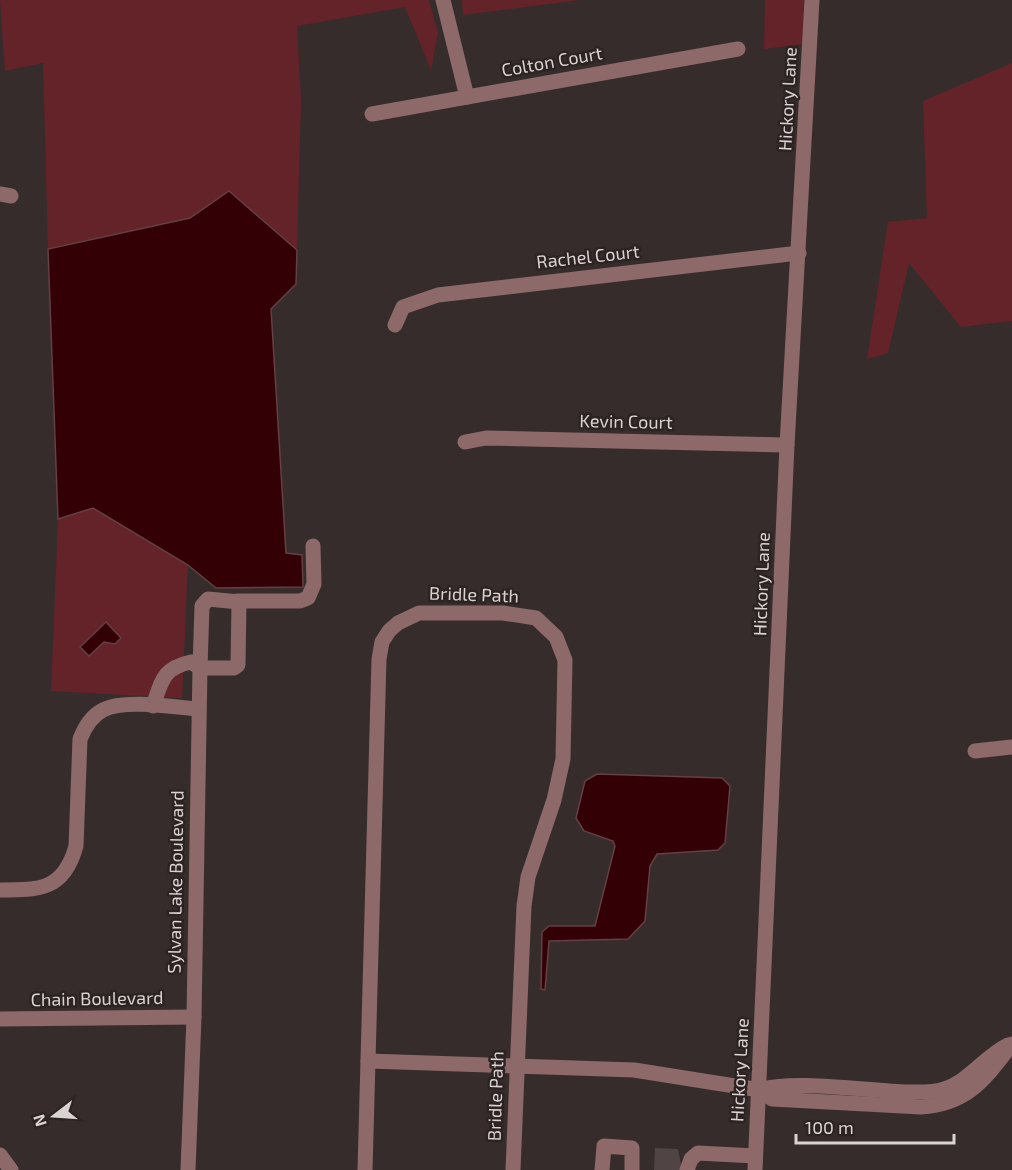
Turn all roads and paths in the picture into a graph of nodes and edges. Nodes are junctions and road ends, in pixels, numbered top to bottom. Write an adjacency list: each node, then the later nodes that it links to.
1 (443, 0): 4 (street)
2 (812, 0): 6 (street, Hickory Lane)
3 (738, 49): 4 (street, Colton Court)
4 (467, 97): 5 (street, Colton Court)
5 (372, 114)
6 (799, 253): 7 (street, Rachel Court); 9 (street, Hickory Lane)
7 (394, 325)
8 (465, 442): 9 (street, Kevin Court)
9 (787, 445): 23 (street, Hickory Lane)
10 (314, 546): 11 (street)
11 (237, 601): 12 (street, Sylvan Lake Boulevard); 12 (street)
12 (200, 668): 13 (street); 14 (street, Sylvan Lake Boulevard)
13 (153, 706): 14 (street); 17 (street)
14 (198, 709): 18 (street, Sylvan Lake Boulevard)
15 (1012, 738): 16 (street)
16 (975, 751)
17 (0, 890)
18 (194, 1017): 19 (street, Chain Boulevard); 27 (street, Sylvan Lake Boulevard)
19 (0, 1019)
20 (1012, 1043): 23 (street)
21 (368, 1062): 22 (street); 22 (street, Bridle Path); 28 (street, Bridle Path)
22 (517, 1066): 23 (street); 29 (street, Bridle Path)
23 (760, 1090): 25 (street, Hickory Lane)
24 (0, 1155): 26 (street)
25 (755, 1163): 32 (street)
26 (11, 1170)
27 (188, 1170)
28 (365, 1170)
29 (513, 1170)
30 (602, 1170): 31 (street)
31 (632, 1170)
32 (687, 1170)

